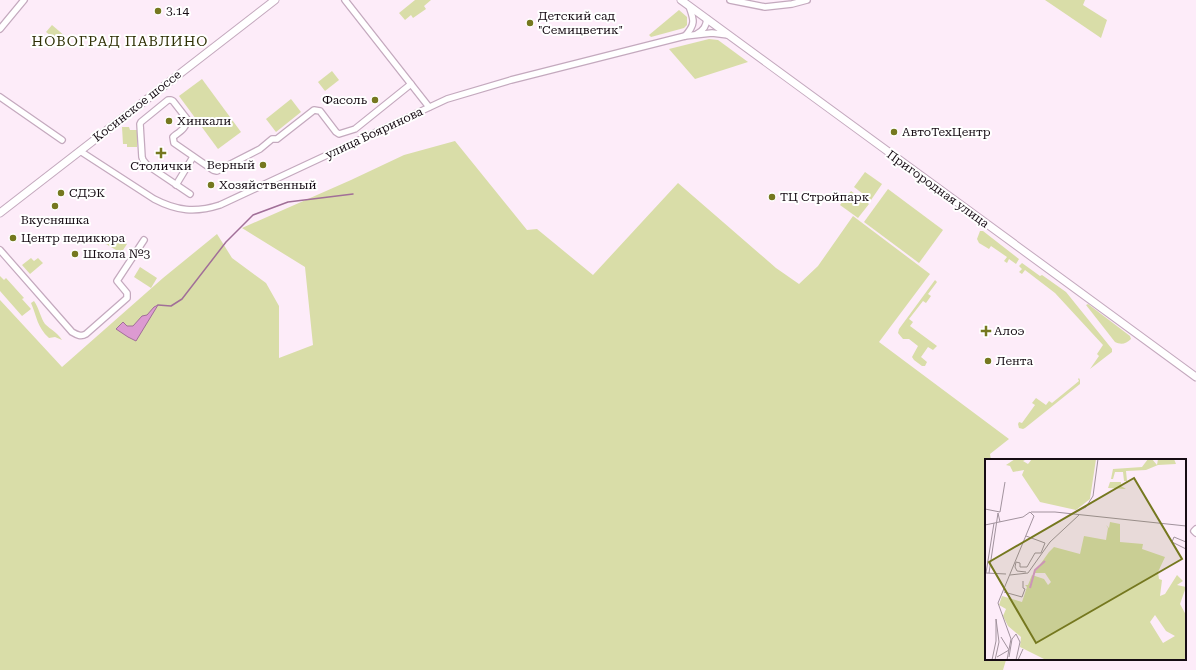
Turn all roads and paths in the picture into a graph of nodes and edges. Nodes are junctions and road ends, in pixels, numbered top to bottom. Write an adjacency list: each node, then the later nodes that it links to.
1 (24, 0): 8 (street)
2 (275, 0): 16 (street, Косинское шоссе)
3 (345, 0): 12 (street)
4 (730, 0): 5 (street)
5 (807, 0)
6 (684, 2): 7 (street, Пригородная улица); 10 (street)
7 (707, 19): 9 (street); 11 (street, Пригородная улица)
8 (0, 29)
9 (697, 34): 10 (street, улица Бояринова); 11 (street, улица Бояринова)
10 (685, 36): 14 (street, улица Бояринова)
11 (730, 36): 23 (street, Пригородная улица)
12 (411, 84): 14 (street); 17 (street)
13 (0, 97): 15 (street)
14 (430, 107): 16 (street, улица Бояринова)
15 (62, 140)
16 (80, 151): 20 (street, Косинское шоссе)
17 (193, 157): 18 (street); 18 (street)
18 (176, 185): 19 (street)
19 (190, 194)
20 (0, 213)
21 (144, 240): 22 (street)
22 (0, 250)
23 (1196, 378)
24 (1196, 529): 25 (street)
25 (1196, 533)

